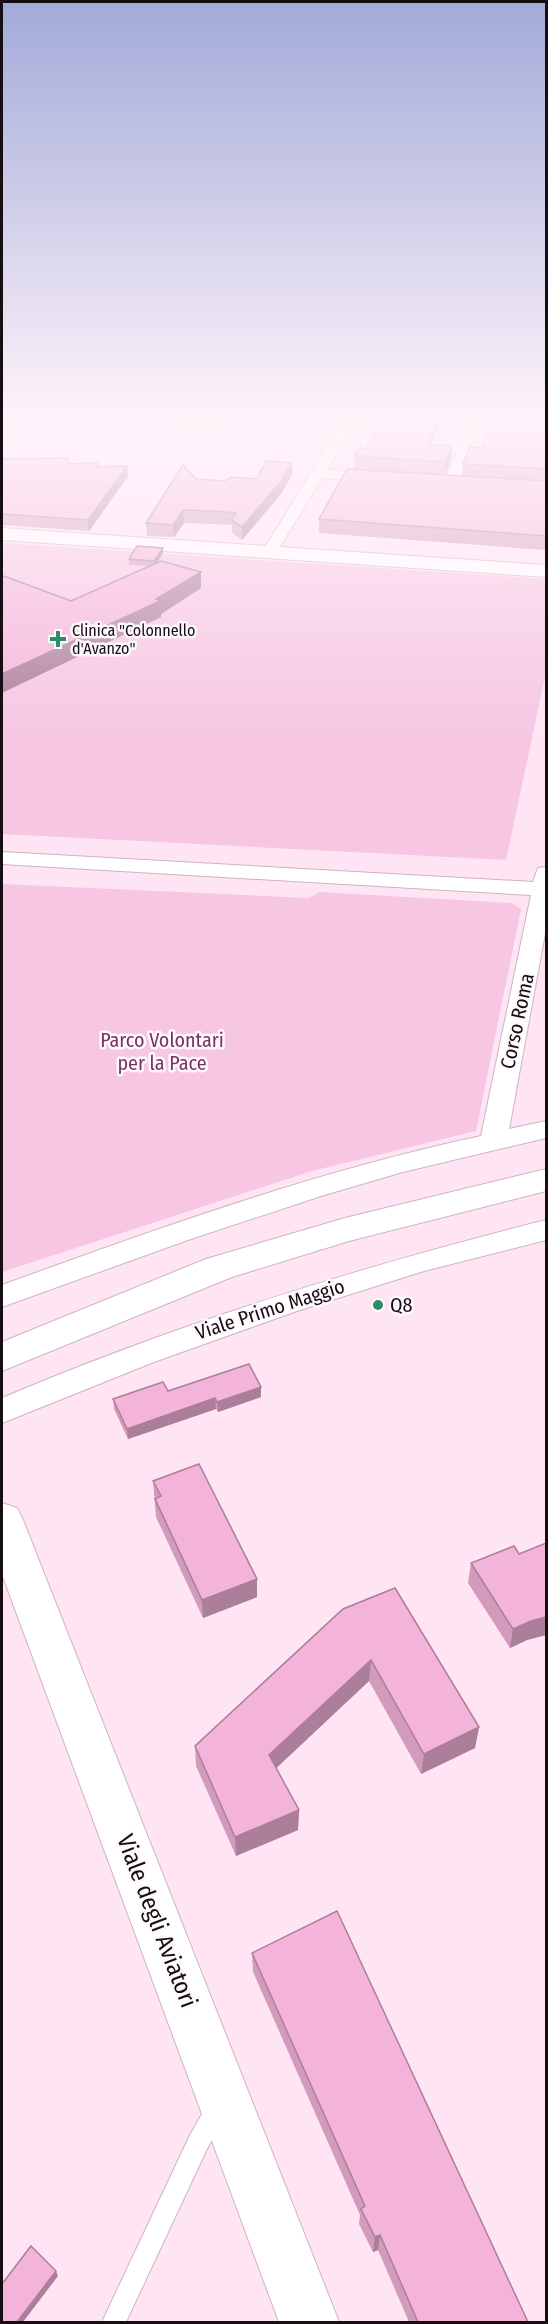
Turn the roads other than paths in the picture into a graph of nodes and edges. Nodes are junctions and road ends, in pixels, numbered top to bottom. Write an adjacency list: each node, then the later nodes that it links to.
1 (286, 526): 3 (street)
2 (2, 534): 3 (main road)
3 (270, 552): 4 (main road)
4 (546, 571)
5 (2, 858): 6 (street)
6 (545, 891): 8 (street, Corso Roma)
7 (546, 1126): 8 (street)
8 (493, 1142): 11 (street)
9 (546, 1180): 12 (main road)
10 (546, 1230): 13 (street, Viale Primo Maggio)
11 (2, 1296)
12 (2, 1357)
13 (2, 1411)
14 (2, 1520): 15 (main road, Viale degli Aviatori)
15 (224, 2098): 16 (lane); 17 (main road, Viale degli Aviatori)
16 (114, 2322)
17 (309, 2322)

